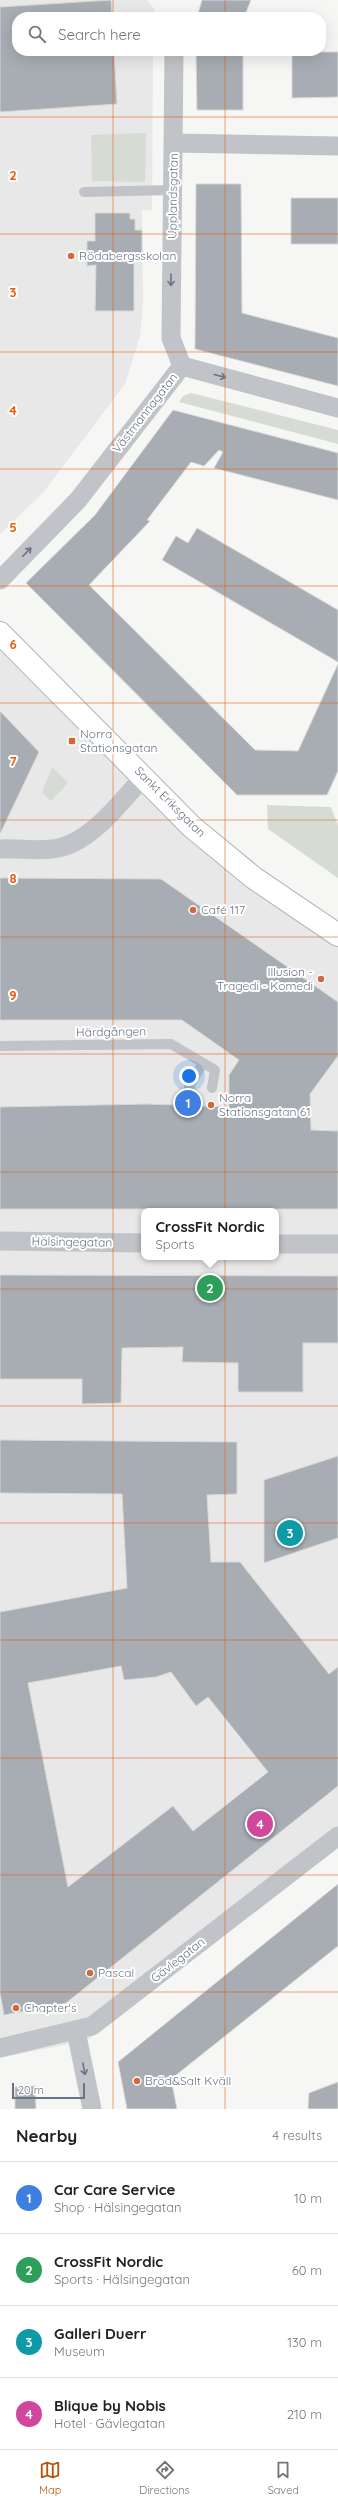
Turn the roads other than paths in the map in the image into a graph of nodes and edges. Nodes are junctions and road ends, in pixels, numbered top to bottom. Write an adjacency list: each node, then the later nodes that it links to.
1 (174, 56): 2 (street, Upplandsgatan)
2 (174, 143): 3 (street, Upplandsgatan); 4 (street, Upplandsgatan)
3 (338, 146)
4 (171, 190): 5 (lane); 6 (street, Upplandsgatan, one-way to 6)
5 (84, 192)
6 (182, 366): 7 (street, Västmannagatan, one-way to 7); 8 (street, Västmannagatan, one-way to 6)
7 (338, 408)
8 (0, 580)
9 (0, 633): 10 (main road, Sankt Eriksgatan)
10 (144, 776): 11 (street); 12 (main road, Sankt Eriksgatan)
11 (0, 849)
12 (338, 935)
13 (0, 1046): 14 (lane, Härdgången)
14 (203, 1063): 15 (lane); 16 (lane, Härdgången)
15 (189, 1087)
16 (212, 1088)
17 (0, 1241): 18 (street, Hälsingegatan)
18 (141, 1243)
19 (279, 1244): 20 (street)
20 (338, 1244)
21 (338, 1836): 22 (street, Gävlegatan)
22 (76, 2031): 23 (street, Gävlegatan); 24 (street, one-way to 24)
23 (0, 2048)
24 (92, 2109)

